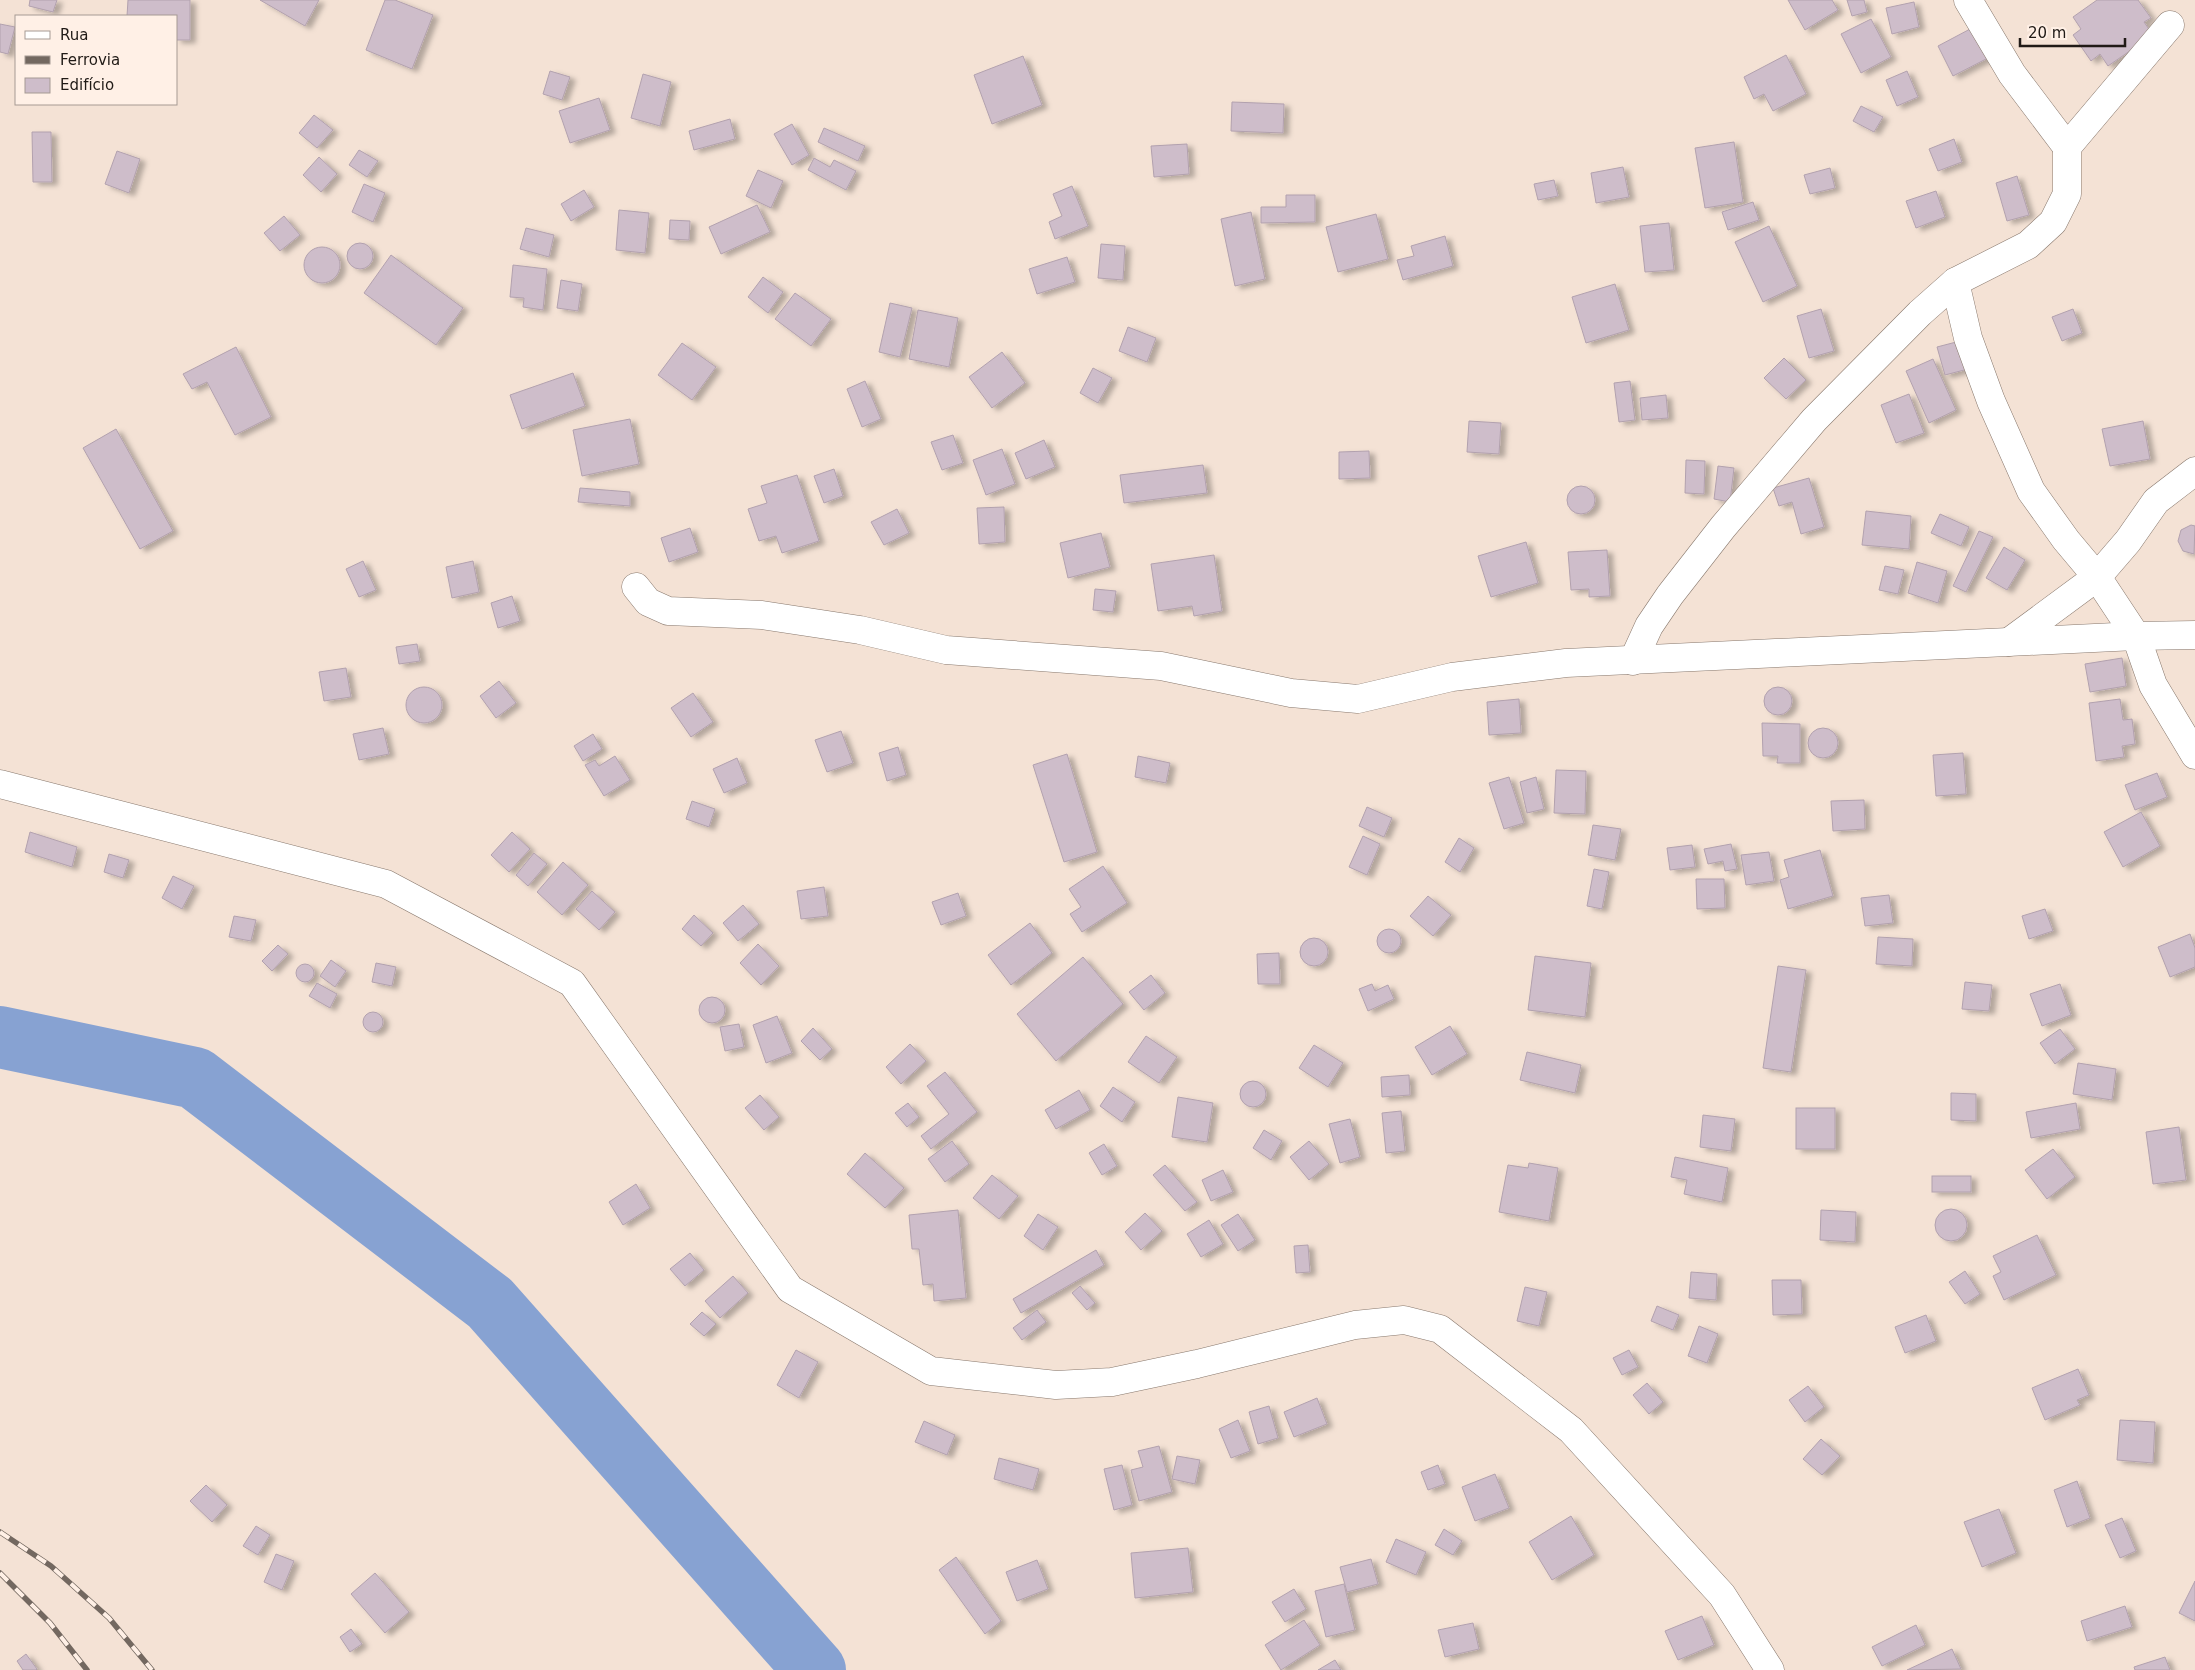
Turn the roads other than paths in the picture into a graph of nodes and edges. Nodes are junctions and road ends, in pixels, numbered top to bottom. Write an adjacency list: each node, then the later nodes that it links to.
1 (1968, 0): 3 (street)
2 (2170, 25): 3 (street)
3 (2067, 147): 4 (street)
4 (1956, 282): 6 (street); 11 (street)
5 (2195, 471): 6 (street)
6 (2097, 577): 9 (street); 10 (street)
7 (636, 587): 11 (street)
8 (2195, 635): 9 (street)
9 (2136, 636): 10 (street); 12 (street)
10 (2009, 642): 11 (street)
11 (1633, 660)
12 (2195, 755)
13 (0, 784): 14 (street)
14 (1770, 1670)

